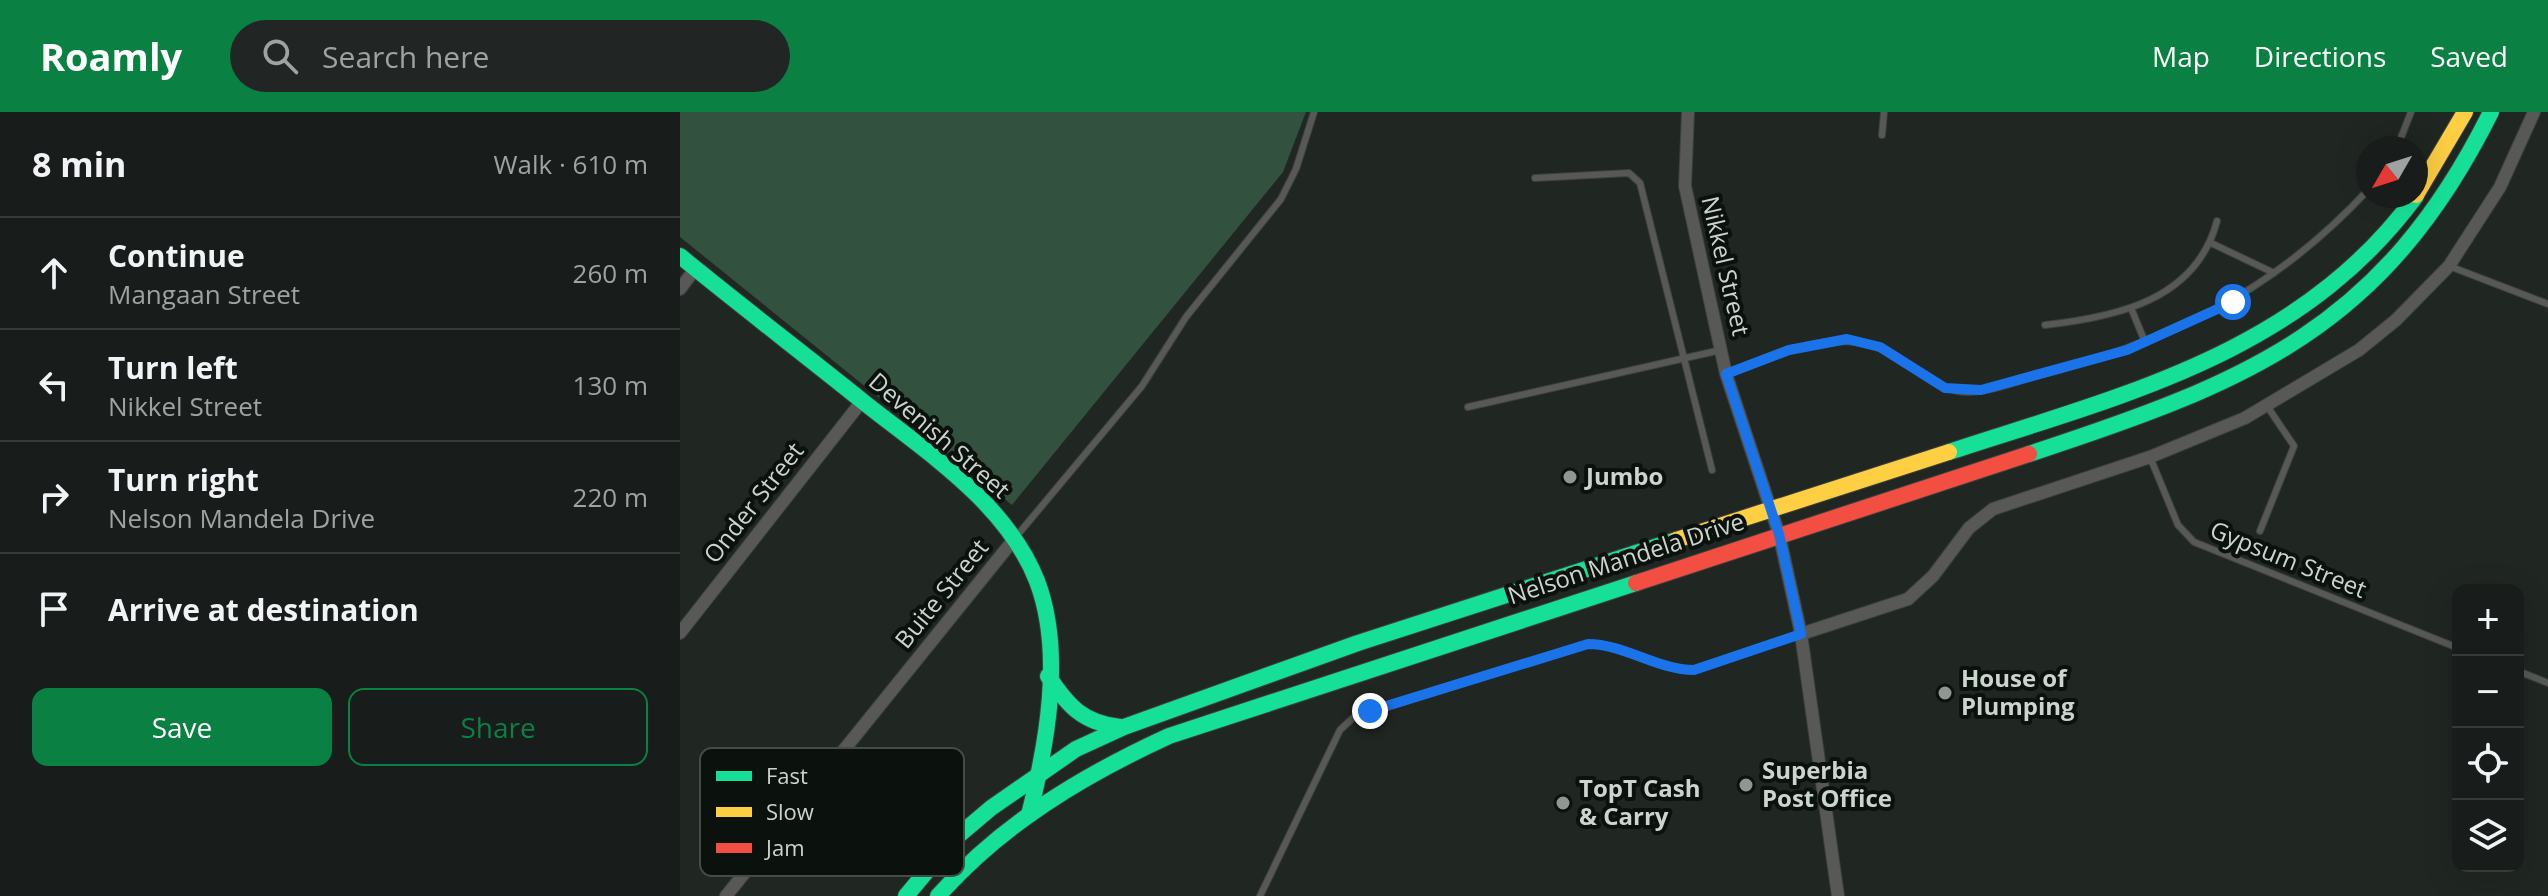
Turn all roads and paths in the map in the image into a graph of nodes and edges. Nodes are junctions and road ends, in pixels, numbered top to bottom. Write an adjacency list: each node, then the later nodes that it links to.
1 (1314, 112): 36 (lane, Buite Street)
2 (1688, 112): 25 (street, Nikkel Street)
3 (1884, 112): 8 (lane)
4 (2411, 112): 9 (lane)
5 (2465, 112): 10 (main road, Nelson Mandela Drive)
6 (2491, 112): 35 (main road, Nelson Mandela Drive)
7 (2534, 112): 17 (street)
8 (1882, 135)
9 (2402, 136)
10 (2428, 175)
11 (1535, 178): 26 (lane)
12 (2356, 201): 19 (lane)
13 (2406, 208): 33 (main road, Nelson Mandela Drive)
14 (2217, 221): 15 (lane)
15 (2211, 243): 19 (lane); 22 (lane)
16 (680, 256): 18 (main road, Devenish Street)
17 (2449, 266): 21 (lane); 29 (street)
18 (695, 269): 20 (street); 28 (main road, Devenish Street)
19 (2274, 273): 24 (lane)
20 (680, 289)
21 (2548, 304)
22 (2131, 308): 23 (lane); 24 (lane)
23 (2045, 325)
24 (2145, 342): 27 (lane)
25 (1721, 350): 26 (lane); 27 (street, Nikkel Street)
26 (1682, 357): 30 (lane); 32 (lane)
27 (1726, 374): 33 (street, Nikkel Street)
28 (862, 401): 36 (main road, Devenish Street); 37 (street, Onder Street)
29 (2267, 406): 31 (street); 34 (lane)
30 (1468, 407)
31 (2150, 457): 38 (street); 39 (lane, Gypsum Street)
32 (1712, 470)
33 (1772, 510): 35 (street, Nikkel Street); 43 (main road, Nelson Mandela Drive)
34 (2260, 531)
35 (1779, 534): 38 (street, Nikkel Street); 46 (main road, Nelson Mandela Drive)
36 (1015, 538): 41 (main road, Devenish Street); 44 (street, Buite Street)
37 (680, 633)
38 (1801, 634): 55 (lane); 56 (street, Nikkel Street)
39 (2452, 646)
40 (2524, 673): 42 (lane)
41 (1048, 676): 43 (main road); 45 (main road, Devenish Street)
42 (2548, 683)
43 (1124, 727): 45 (main road, Nelson Mandela Drive)
44 (845, 748)
45 (1041, 771): 46 (main road, Devenish Street); 47 (main road, Nelson Mandela Drive)
46 (1029, 815): 48 (main road, Nelson Mandela Drive)
47 (964, 832)
48 (964, 869)
49 (742, 876): 52 (street, Buite Street)
50 (923, 876): 53 (main road, Nelson Mandela Drive)
51 (957, 876): 54 (main road, Nelson Mandela Drive)
52 (726, 896)
53 (906, 896)
54 (938, 896)
55 (1260, 896)
56 (1838, 896)

